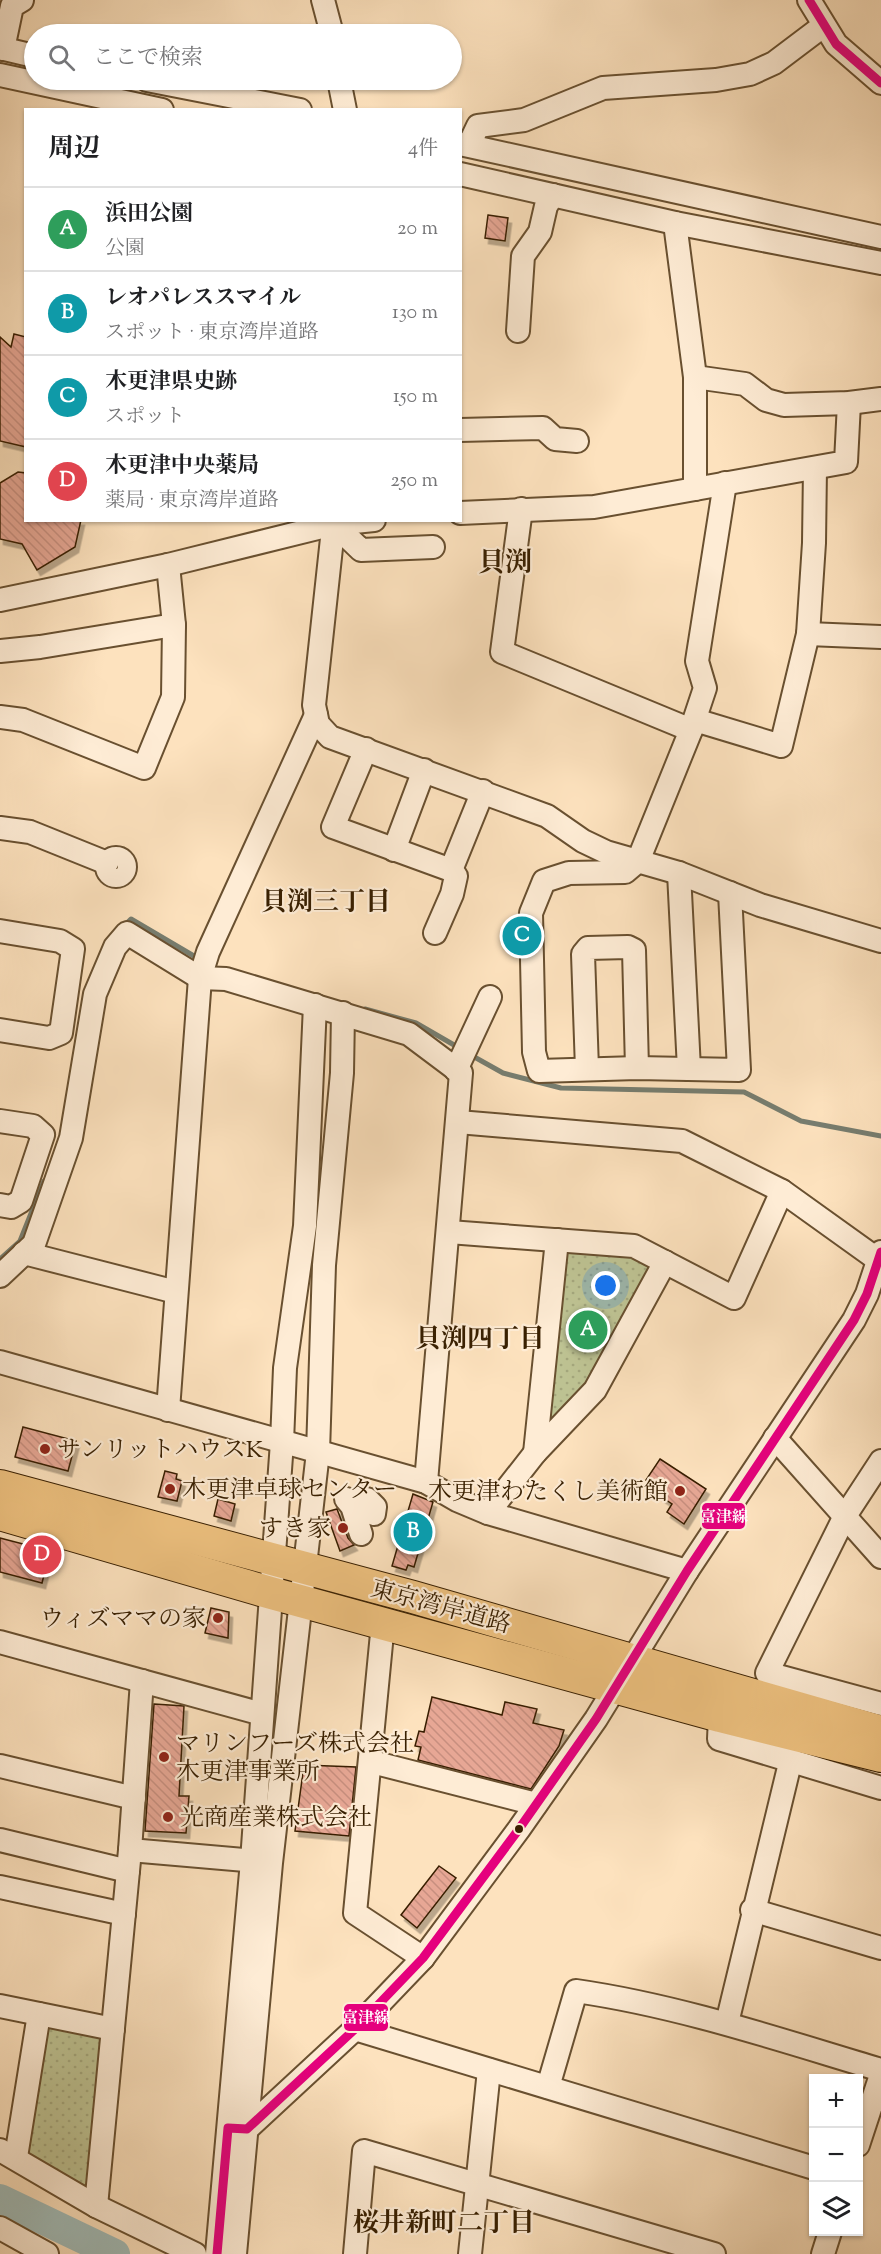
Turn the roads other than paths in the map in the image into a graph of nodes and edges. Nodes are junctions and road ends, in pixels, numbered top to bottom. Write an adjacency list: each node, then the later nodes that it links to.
1 (22, 0): 6 (street)
2 (323, 0): 4 (street)
3 (809, 0): 5 (street)
4 (329, 24)
5 (823, 26): 10 (street); 18 (street)
6 (2, 49): 7 (street)
7 (24, 54)
8 (0, 75): 9 (street)
9 (24, 81)
10 (881, 83)
11 (63, 90): 14 (street)
12 (198, 90): 16 (street)
13 (341, 90): 17 (street)
14 (131, 106): 15 (street)
15 (146, 108)
16 (290, 108)
17 (345, 108)
18 (465, 144): 22 (street)
19 (462, 174): 20 (street)
20 (553, 195): 21 (street); 24 (street)
21 (675, 223): 23 (street); 25 (street)
22 (881, 237)
23 (881, 263)
24 (518, 332)
25 (696, 376): 27 (street); 32 (street)
26 (881, 399): 27 (street)
27 (849, 404): 30 (street)
28 (462, 430): 29 (street)
29 (577, 441)
30 (814, 468): 31 (street); 40 (street)
31 (725, 483): 32 (street); 45 (street)
32 (695, 489): 33 (street)
33 (521, 509): 34 (street); 45 (street)
34 (462, 513)
35 (334, 522): 36 (street); 37 (street); 43 (street)
36 (433, 547)
37 (168, 565): 38 (street); 39 (street)
38 (0, 600)
39 (174, 625): 42 (street); 44 (street)
40 (808, 634): 41 (street); 45 (street)
41 (881, 637)
42 (0, 651)
43 (316, 715): 46 (street); 59 (street)
44 (0, 717)
45 (693, 725): 51 (street)
46 (366, 750): 47 (street); 50 (street)
47 (424, 770): 48 (street); 50 (street)
48 (483, 791): 51 (street); 53 (street)
49 (0, 828): 52 (street)
50 (394, 849): 53 (street)
51 (638, 861): 54 (street); 65 (street)
52 (107, 863)
53 (451, 870): 57 (street)
54 (679, 873): 55 (street); 66 (street)
55 (730, 893): 58 (street); 66 (street)
56 (0, 931): 63 (street)
57 (435, 933)
58 (881, 941)
59 (200, 978): 61 (street); 74 (street); 78 (street)
60 (490, 997): 67 (street)
61 (315, 1005): 62 (street); 82 (street)
62 (342, 1013): 67 (street); 83 (street)
63 (0, 1030)
64 (637, 1068): 65 (street); 65 (street); 66 (street)
65 (586, 1069)
66 (689, 1069)
67 (456, 1070): 69 (street)
68 (0, 1121): 71 (street)
69 (458, 1122): 70 (street); 72 (street)
70 (782, 1191): 75 (street); 76 (street)
71 (0, 1205)
72 (448, 1232): 73 (street); 86 (street)
73 (557, 1240): 76 (street); 84 (street)
74 (24, 1253): 77 (street); 78 (street)
75 (880, 1258): 81 (street)
76 (665, 1262): 84 (street)
77 (0, 1276)
78 (176, 1292): 80 (street)
79 (0, 1362): 80 (street)
80 (168, 1410): 82 (street)
81 (775, 1438): 91 (street); 96 (street)
82 (282, 1442): 83 (street); 94 (street)
83 (318, 1452): 86 (street); 95 (street)
84 (535, 1453): 88 (street)
85 (881, 1461): 91 (street)
86 (426, 1482): 88 (street)
87 (0, 1486): 94 (highway, 東京湾岸道路)
88 (488, 1513): 96 (street)
89 (0, 1514): 97 (highway, 東京湾岸道路)
90 (374, 1514): 92 (street)
91 (844, 1516): 93 (street); 104 (street)
92 (361, 1534)
93 (881, 1557)
94 (273, 1561): 95 (highway, 東京湾岸道路); 97 (street)
95 (305, 1569): 98 (street); 101 (highway, 東京湾岸道路)
96 (687, 1571): 101 (street)
97 (271, 1593): 98 (highway, 東京湾岸道路); 105 (street)
98 (302, 1601): 99 (highway, 東京湾岸道路); 117 (street)
99 (383, 1623): 103 (highway, 東京湾岸道路); 110 (street)
100 (0, 1642): 102 (street)
101 (632, 1660): 103 (street); 107 (highway, 東京湾岸道路)
102 (142, 1681): 105 (street); 113 (street)
103 (615, 1687): 106 (highway, 東京湾岸道路); 114 (street)
104 (881, 1704)
105 (262, 1714): 117 (street)
106 (720, 1716): 108 (highway, 東京湾岸道路); 109 (street)
107 (881, 1732)
108 (881, 1756)
109 (791, 1759): 112 (street); 119 (street)
110 (372, 1762): 114 (street); 122 (street)
111 (0, 1766): 113 (street)
112 (881, 1788)
113 (134, 1798): 116 (street)
114 (536, 1804): 122 (street)
115 (0, 1839): 116 (street)
116 (129, 1861): 117 (street); 120 (street)
117 (261, 1862): 131 (street)
118 (0, 1887): 120 (street)
119 (752, 1910): 121 (street); 125 (street)
120 (124, 1914): 126 (street)
121 (881, 1948)
122 (423, 1958): 127 (street)
123 (0, 2006): 124 (street)
124 (39, 2014): 126 (street); 133 (street)
125 (727, 2023): 129 (street); 130 (street)
126 (113, 2029): 136 (street)
127 (355, 2029): 128 (street); 131 (street)
128 (489, 2070): 130 (street); 135 (street)
129 (881, 2073): 132 (street)
130 (548, 2087): 134 (street)
131 (238, 2128): 141 (street); 142 (street)
132 (863, 2129)
133 (8, 2154): 136 (street)
134 (809, 2167)
135 (476, 2183): 143 (street); 144 (street); 145 (street)
136 (96, 2206): 140 (street)
137 (0, 2228): 139 (street)
138 (829, 2236): 146 (street)
139 (48, 2254)
140 (195, 2254)
141 (217, 2254)
142 (235, 2254)
143 (355, 2254)
144 (470, 2254)
145 (714, 2254)
146 (823, 2254)

